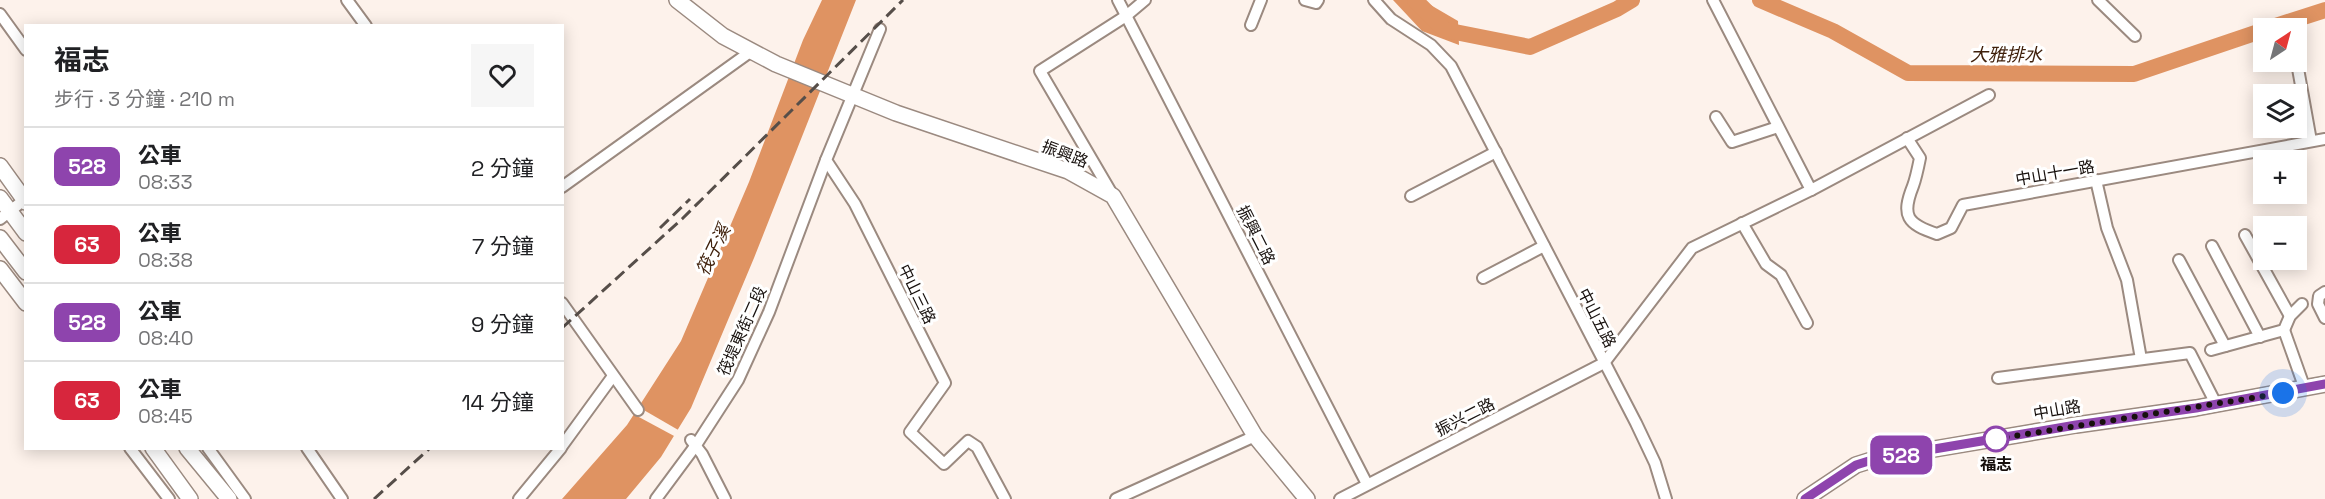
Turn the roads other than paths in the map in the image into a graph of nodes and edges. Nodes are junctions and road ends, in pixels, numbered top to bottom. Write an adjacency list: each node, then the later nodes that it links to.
1 (347, 0): 13 (street)
2 (677, 0): 18 (street, 振興路)
3 (1118, 0): 12 (street, 振興二路)
4 (1145, 0): 12 (street)
5 (1261, 0): 14 (street)
6 (1305, 0): 7 (street)
7 (1318, 0)
8 (1374, 0): 27 (street, 中山五路)
9 (1713, 0): 23 (street)
10 (2098, 0): 16 (street)
11 (0, 14): 17 (street)
12 (1126, 16): 33 (street); 81 (street, 振興二路)
13 (365, 24)
14 (1251, 25)
15 (880, 29): 20 (street)
16 (2135, 36)
17 (24, 47)
18 (750, 52): 20 (street, 振興路); 31 (street)
19 (2299, 72): 26 (street)
20 (851, 95): 28 (street); 33 (street, 振興路)
21 (1989, 95): 24 (street)
22 (1716, 117): 23 (street)
23 (1778, 127): 32 (street)
24 (1907, 138): 30 (street, 中山十一路); 32 (street)
25 (2325, 139): 26 (street, 中山十一路)
26 (2312, 141): 30 (street, 中山十一路)
27 (1496, 153): 34 (street); 43 (street, 中山五路)
28 (826, 160): 69 (street, 筏堤東街二段); 91 (street, 中山三路)
29 (0, 166): 36 (street)
30 (2096, 180): 60 (street)
31 (564, 186)
32 (1811, 190): 39 (street)
33 (1113, 196): 68 (street)
34 (1411, 196)
35 (0, 198): 38 (street)
36 (24, 200)
37 (24, 202): 38 (street)
38 (5, 215): 40 (street)
39 (1742, 223): 55 (street); 61 (street)
40 (24, 231)
41 (2245, 235): 53 (street)
42 (0, 238): 47 (street)
43 (1544, 246): 48 (street); 61 (street, 中山五路)
44 (2212, 246): 57 (street)
45 (2179, 260): 58 (street)
46 (0, 268): 50 (street)
47 (24, 269)
48 (1483, 278)
49 (2325, 291): 54 (street)
50 (24, 300)
51 (2302, 304): 53 (street)
52 (564, 306): 62 (street)
53 (2290, 316): 56 (street)
54 (2325, 318)
55 (1807, 323)
56 (2284, 330): 57 (street); 65 (street)
57 (2260, 337): 58 (street)
58 (2225, 346): 59 (street)
59 (2211, 350)
60 (2140, 359): 63 (street); 66 (street)
61 (1604, 363): 81 (street, 振兴二路); 95 (street, 中山五路)
62 (614, 376): 67 (street); 70 (street)
63 (1998, 378)
64 (2325, 384): 65 (street, 中山路)
65 (2305, 389): 66 (street, 中山路)
66 (2216, 404): 96 (street, 中山路)
67 (638, 410)
68 (1255, 436): 92 (street); 93 (street)
69 (694, 442): 89 (street, 筏堤東街二段); 90 (street)
70 (564, 444)
71 (131, 450): 83 (street)
72 (144, 450): 82 (street)
73 (154, 450): 82 (street)
74 (189, 450): 80 (street)
75 (194, 450): 80 (street)
76 (209, 450): 85 (street)
77 (217, 450): 86 (street)
78 (308, 450): 87 (street)
79 (560, 450): 88 (street)
80 (205, 468): 84 (street)
81 (1367, 484): 94 (street, 振兴二路)
82 (186, 494)
83 (168, 499)
84 (229, 499)
85 (244, 499)
86 (252, 499)
87 (342, 499)
88 (519, 499)
89 (656, 499)
90 (725, 499)
91 (1005, 499)
92 (1116, 499)
93 (1307, 499)
94 (1340, 499)
95 (1666, 499)
96 (1804, 499)

